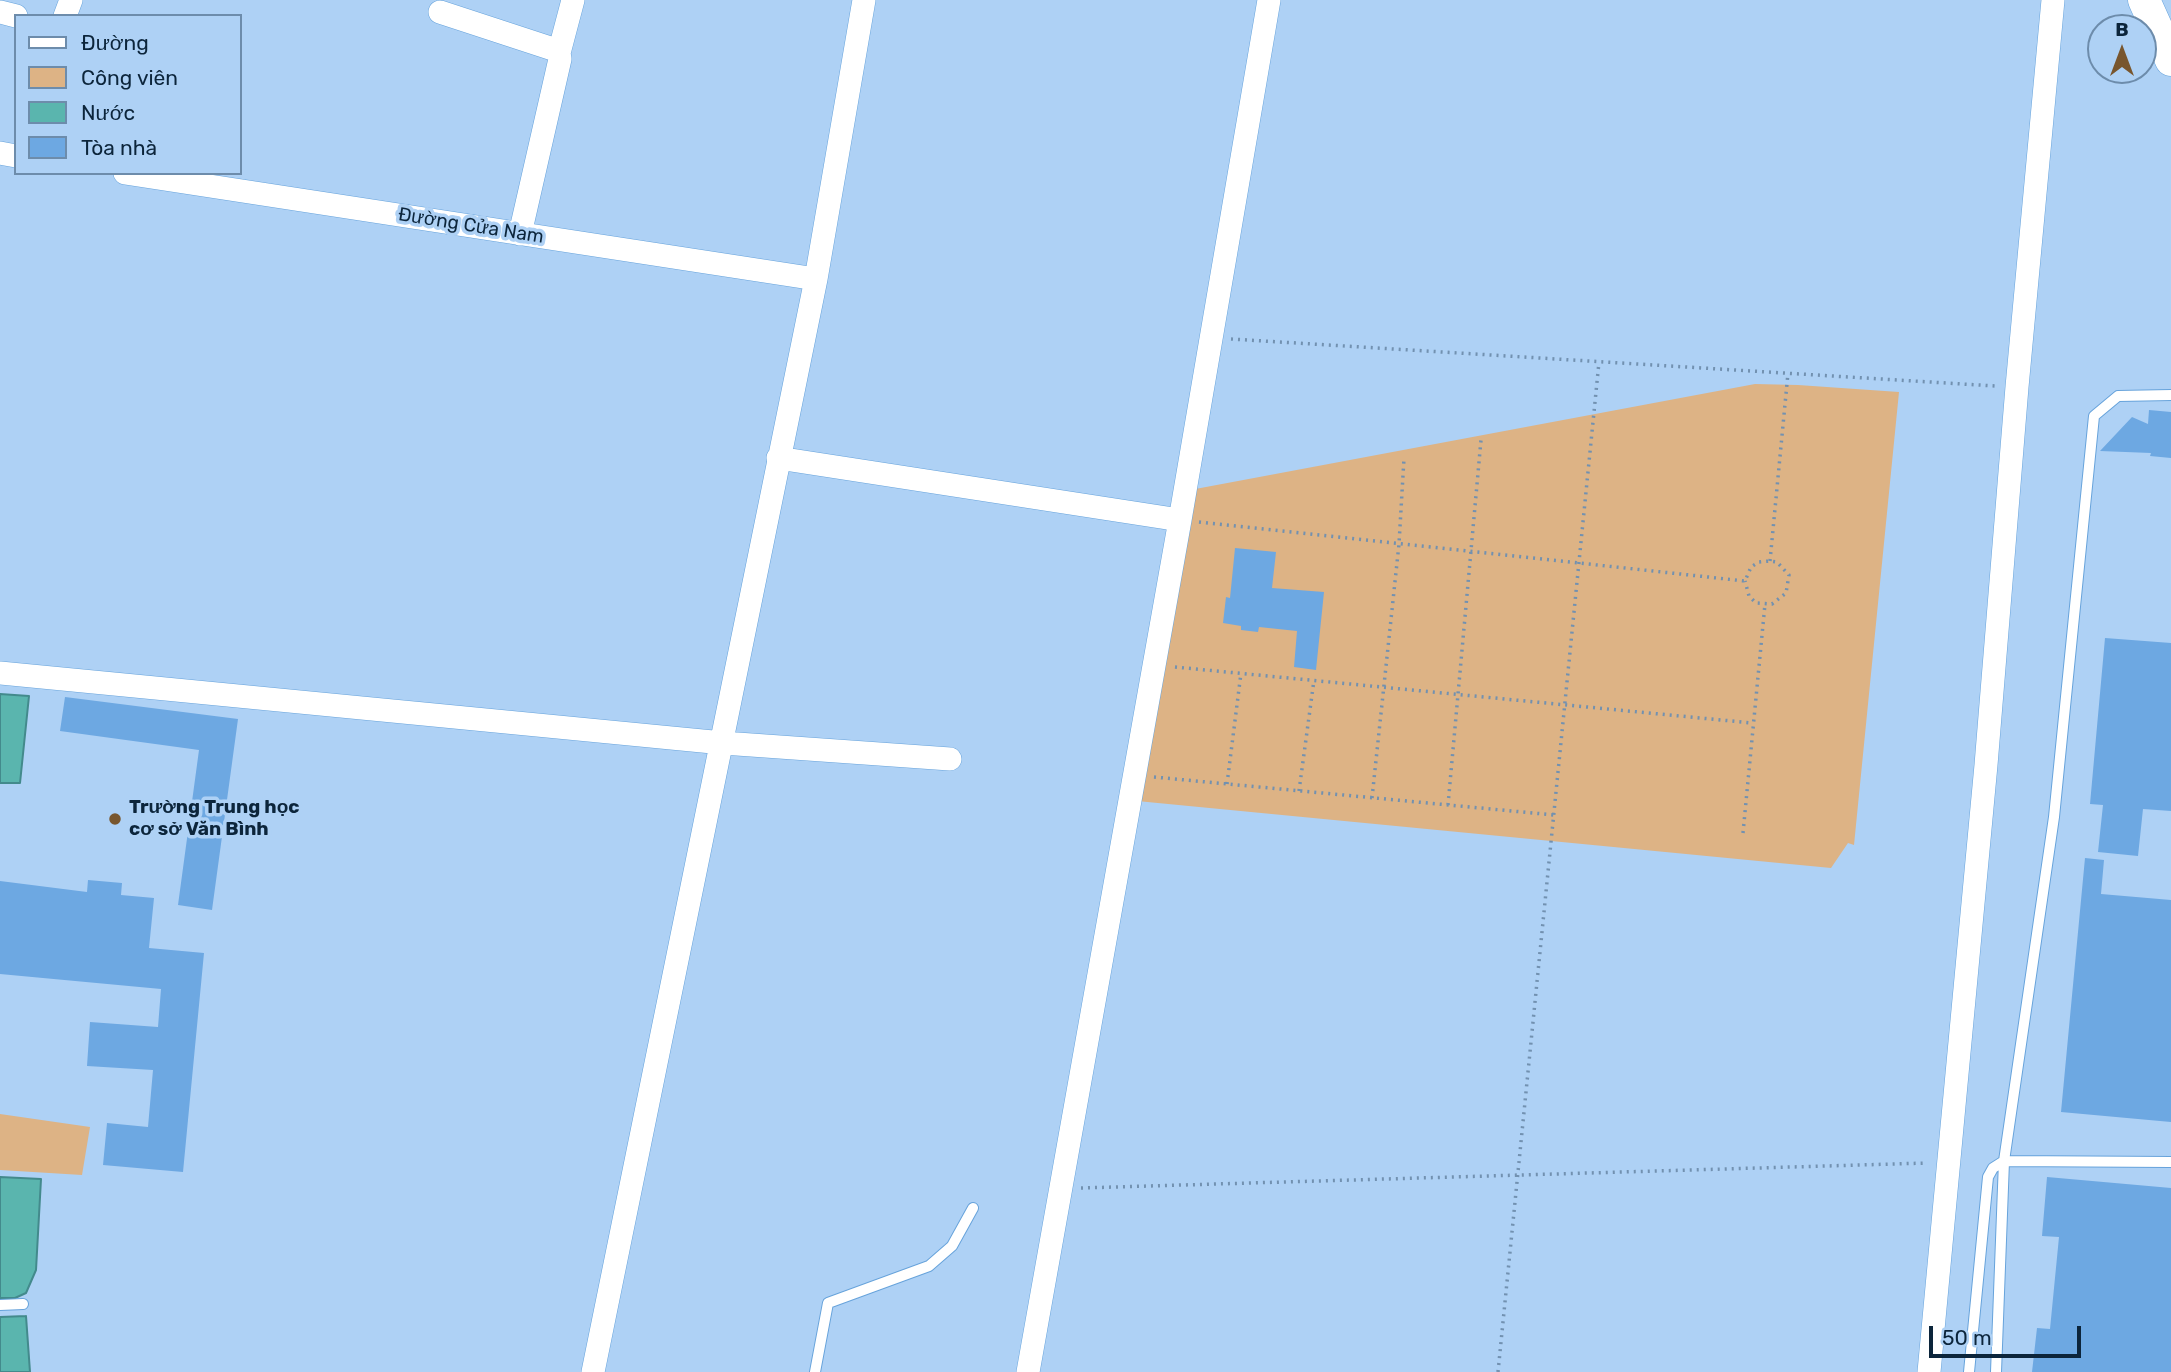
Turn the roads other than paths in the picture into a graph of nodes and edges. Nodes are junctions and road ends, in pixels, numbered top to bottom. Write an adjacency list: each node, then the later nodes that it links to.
1 (573, 0): 7 (street)
2 (864, 0): 11 (street)
3 (1269, 0): 14 (street)
4 (2053, 0): 26 (street)
5 (2144, 0): 8 (street)
6 (440, 12): 7 (street)
7 (559, 53): 10 (street)
8 (2171, 61)
9 (138, 175): 10 (street, Đường Cửa Nam)
10 (520, 234): 11 (street, Đường Cửa Nam)
11 (816, 279): 13 (street)
12 (2171, 395): 18 (lane)
13 (778, 458): 14 (street); 16 (street)
14 (1180, 520): 25 (street)
15 (0, 673): 16 (street)
16 (723, 743): 17 (street); 23 (street)
17 (950, 759)
18 (2004, 1161): 19 (lane); 27 (lane); 28 (lane)
19 (2171, 1162)
20 (972, 1208): 24 (lane)
21 (23, 1304): 22 (lane)
22 (0, 1305)
23 (593, 1372)
24 (815, 1372)
25 (1028, 1372)
26 (1929, 1372)
27 (1969, 1372)
28 (1996, 1372)

